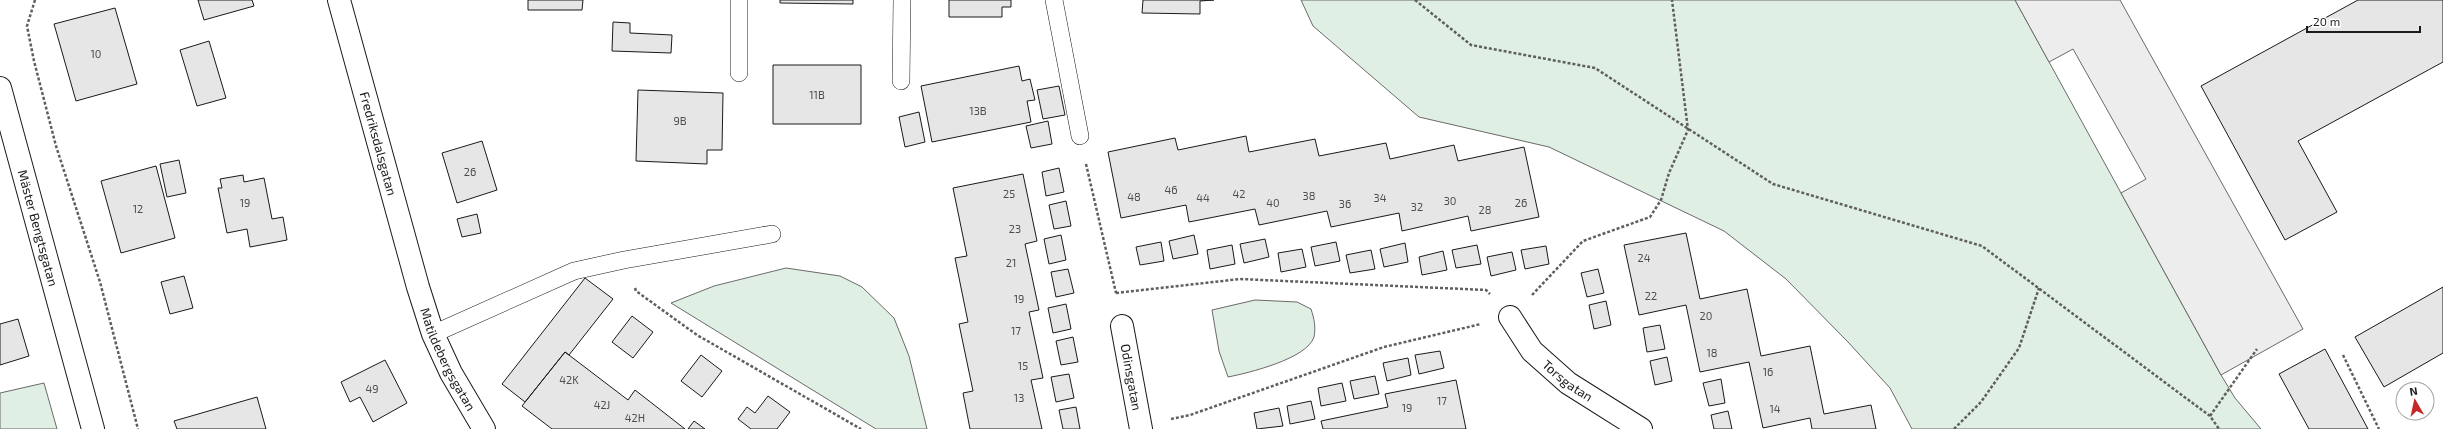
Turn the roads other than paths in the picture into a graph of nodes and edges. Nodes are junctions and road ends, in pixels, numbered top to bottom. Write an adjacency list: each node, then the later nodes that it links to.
1 (339, 0): 10 (street, Fredriksdalsgatan)
2 (739, 0): 5 (lane)
3 (902, 0): 6 (lane)
4 (1054, 0): 8 (lane)
5 (739, 73)
6 (901, 81)
7 (0, 88): 15 (street, Mäster Bengtsgatan)
8 (1080, 136)
9 (772, 234): 13 (lane)
10 (418, 287): 13 (street, Matildebergsgatan)
11 (1510, 317): 17 (street, Torsgatan)
12 (1122, 326): 14 (street, Odinsgatan)
13 (433, 334): 16 (street, Matildebergsgatan)
14 (1140, 428)
15 (93, 429)
16 (484, 429)
17 (1641, 429)

